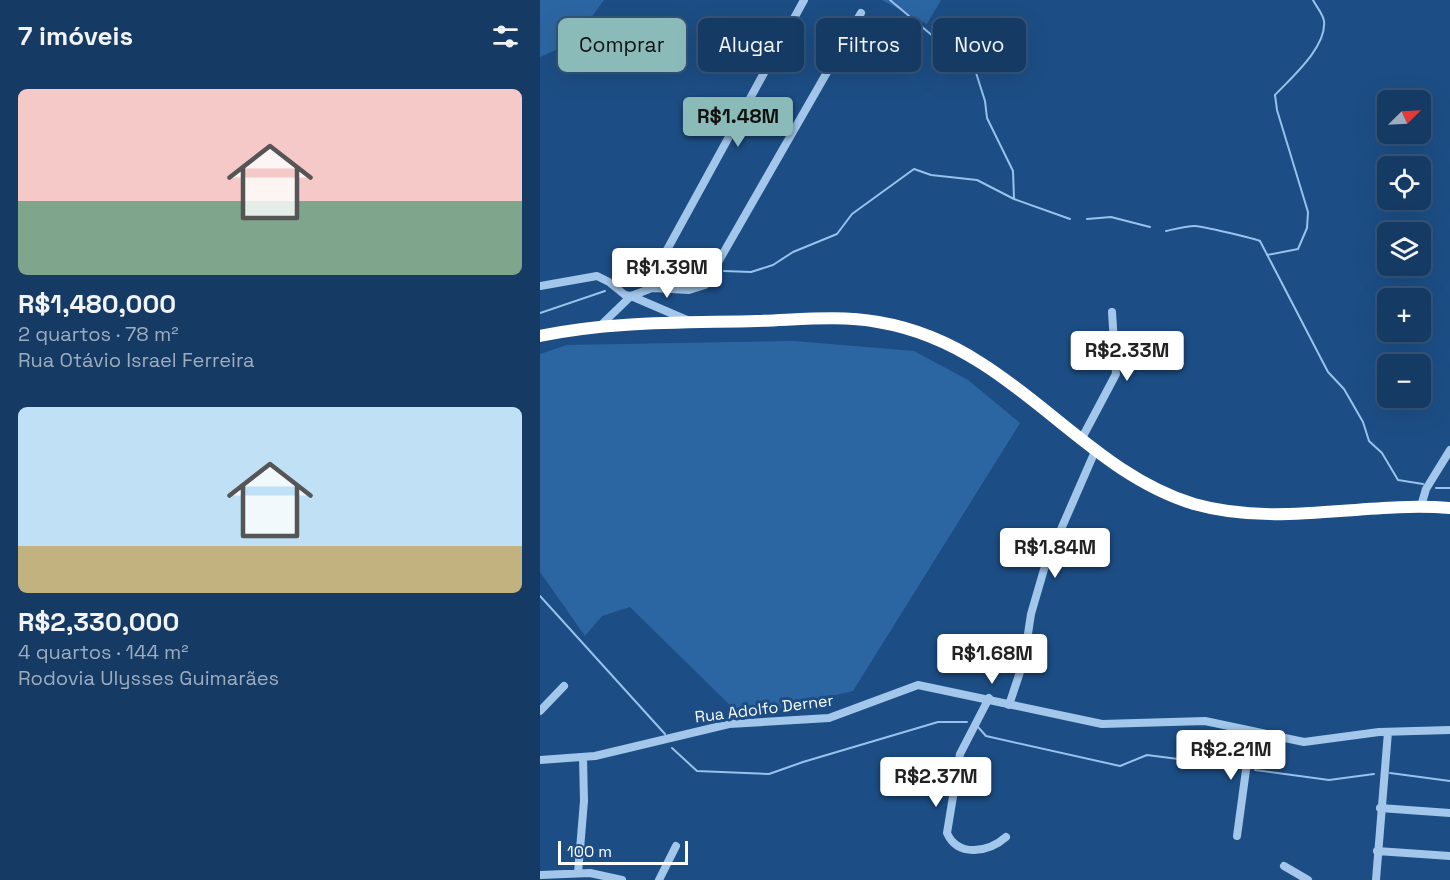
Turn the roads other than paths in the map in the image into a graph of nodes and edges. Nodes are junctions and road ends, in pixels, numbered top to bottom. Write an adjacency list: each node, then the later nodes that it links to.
1 (804, 0): 4 (street)
2 (861, 13): 4 (street)
3 (540, 286): 5 (street)
4 (652, 288): 5 (street)
5 (631, 296): 7 (street); 8 (street)
6 (1112, 312): 10 (street)
7 (696, 322): 8 (highway); 10 (highway)
8 (600, 326): 9 (highway)
9 (540, 336)
10 (1082, 438): 11 (highway)
11 (1096, 449): 13 (highway); 17 (street)
12 (1450, 450): 13 (street)
13 (1421, 506): 14 (highway)
14 (1450, 508)
15 (564, 686): 18 (street)
16 (989, 698): 17 (street, Rua Adolfo Derner); 22 (street, Rua Adolfo Derner); 27 (street)
17 (1009, 705): 20 (street, Rua Adolfo Derner)
18 (540, 711)
19 (1450, 730): 21 (street, Rua Adolfo Derner)
20 (1257, 732): 21 (street, Rua Adolfo Derner); 26 (street)
21 (1388, 732): 24 (street)
22 (583, 758): 23 (street, Rua Adolfo Derner); 32 (street)
23 (540, 760)
24 (1380, 808): 25 (street); 29 (street)
25 (1450, 813)
26 (1237, 836)
27 (1006, 837)
28 (676, 846): 35 (street)
29 (1377, 851): 30 (street); 37 (street)
30 (1450, 856)
31 (1284, 866): 36 (street)
32 (578, 873): 33 (street); 34 (street)
33 (540, 874)
34 (622, 880)
35 (659, 880)
36 (1308, 880)
37 (1376, 880)

